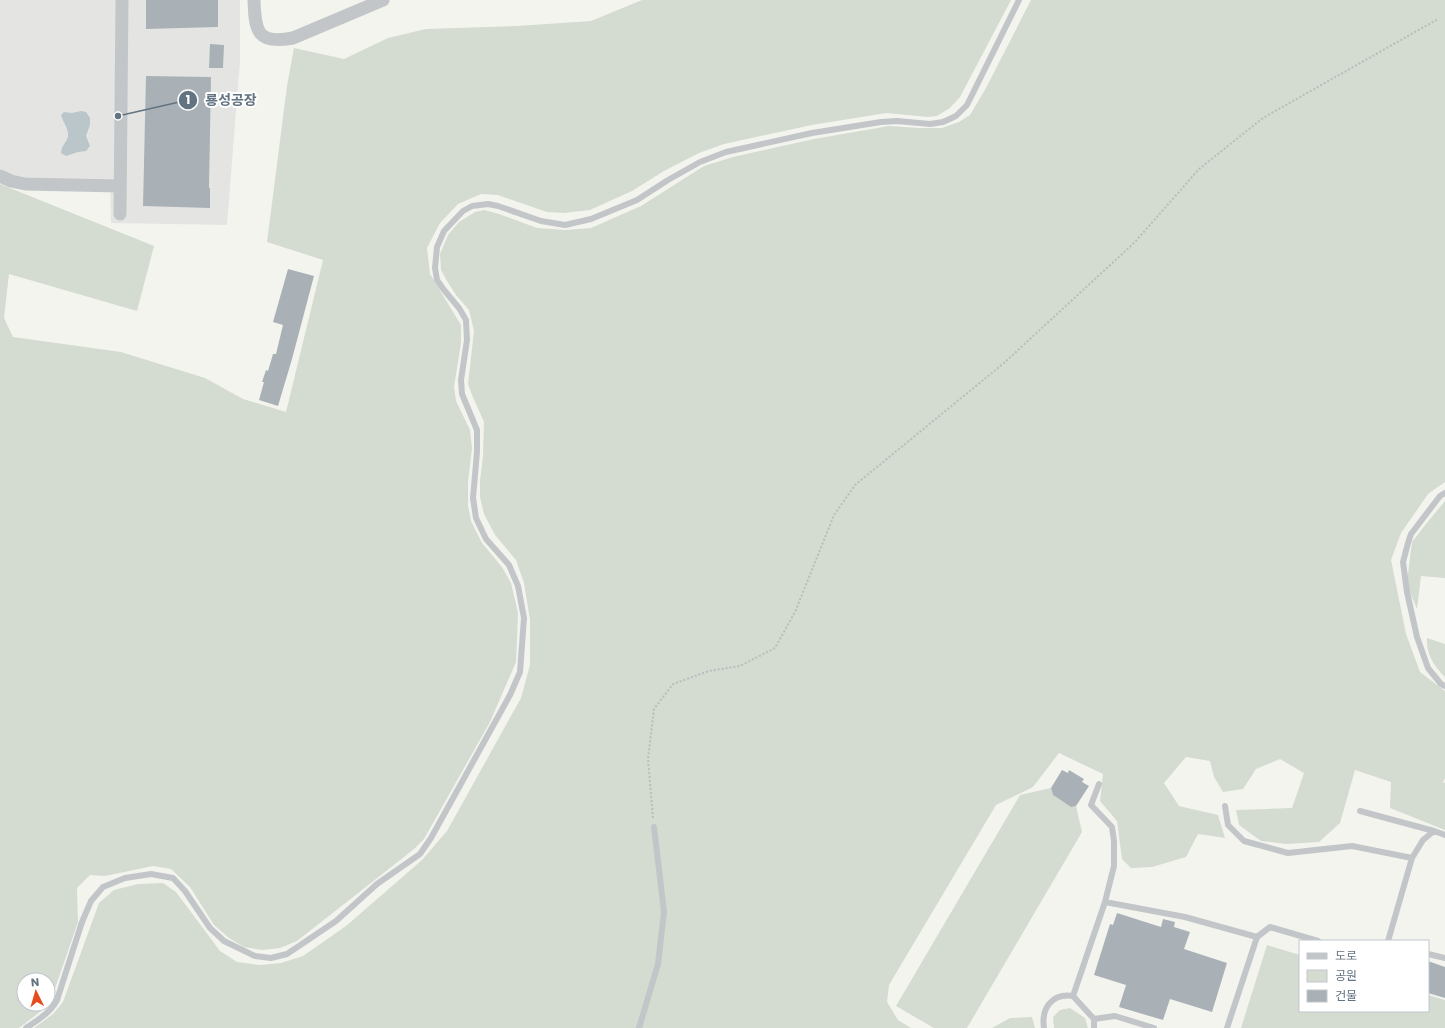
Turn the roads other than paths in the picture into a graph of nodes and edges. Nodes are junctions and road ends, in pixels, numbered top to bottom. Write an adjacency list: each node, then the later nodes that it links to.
1 (122, 0): 6 (street)
2 (254, 0): 3 (street)
3 (383, 0)
4 (1019, 0): 25 (lane)
5 (0, 176): 6 (street)
6 (120, 186): 7 (street)
7 (120, 214)
8 (1445, 493): 9 (lane)
9 (1445, 686)
10 (1099, 784): 17 (lane)
11 (1225, 806): 16 (lane)
12 (1360, 811): 14 (lane)
13 (654, 827): 26 (lane)
14 (1434, 831): 15 (lane); 16 (lane)
15 (1445, 835)
16 (1412, 858): 20 (lane)
17 (1105, 902): 18 (lane); 23 (lane)
18 (1257, 937): 19 (lane); 30 (lane)
19 (1315, 940)
20 (1388, 940)
21 (1429, 954): 22 (lane)
22 (1445, 958)
23 (1073, 996): 24 (lane); 27 (lane)
24 (1094, 1019): 28 (lane); 29 (lane)
25 (26, 1028)
26 (640, 1028)
27 (1044, 1028)
28 (1094, 1028)
29 (1154, 1028)
30 (1227, 1028)

